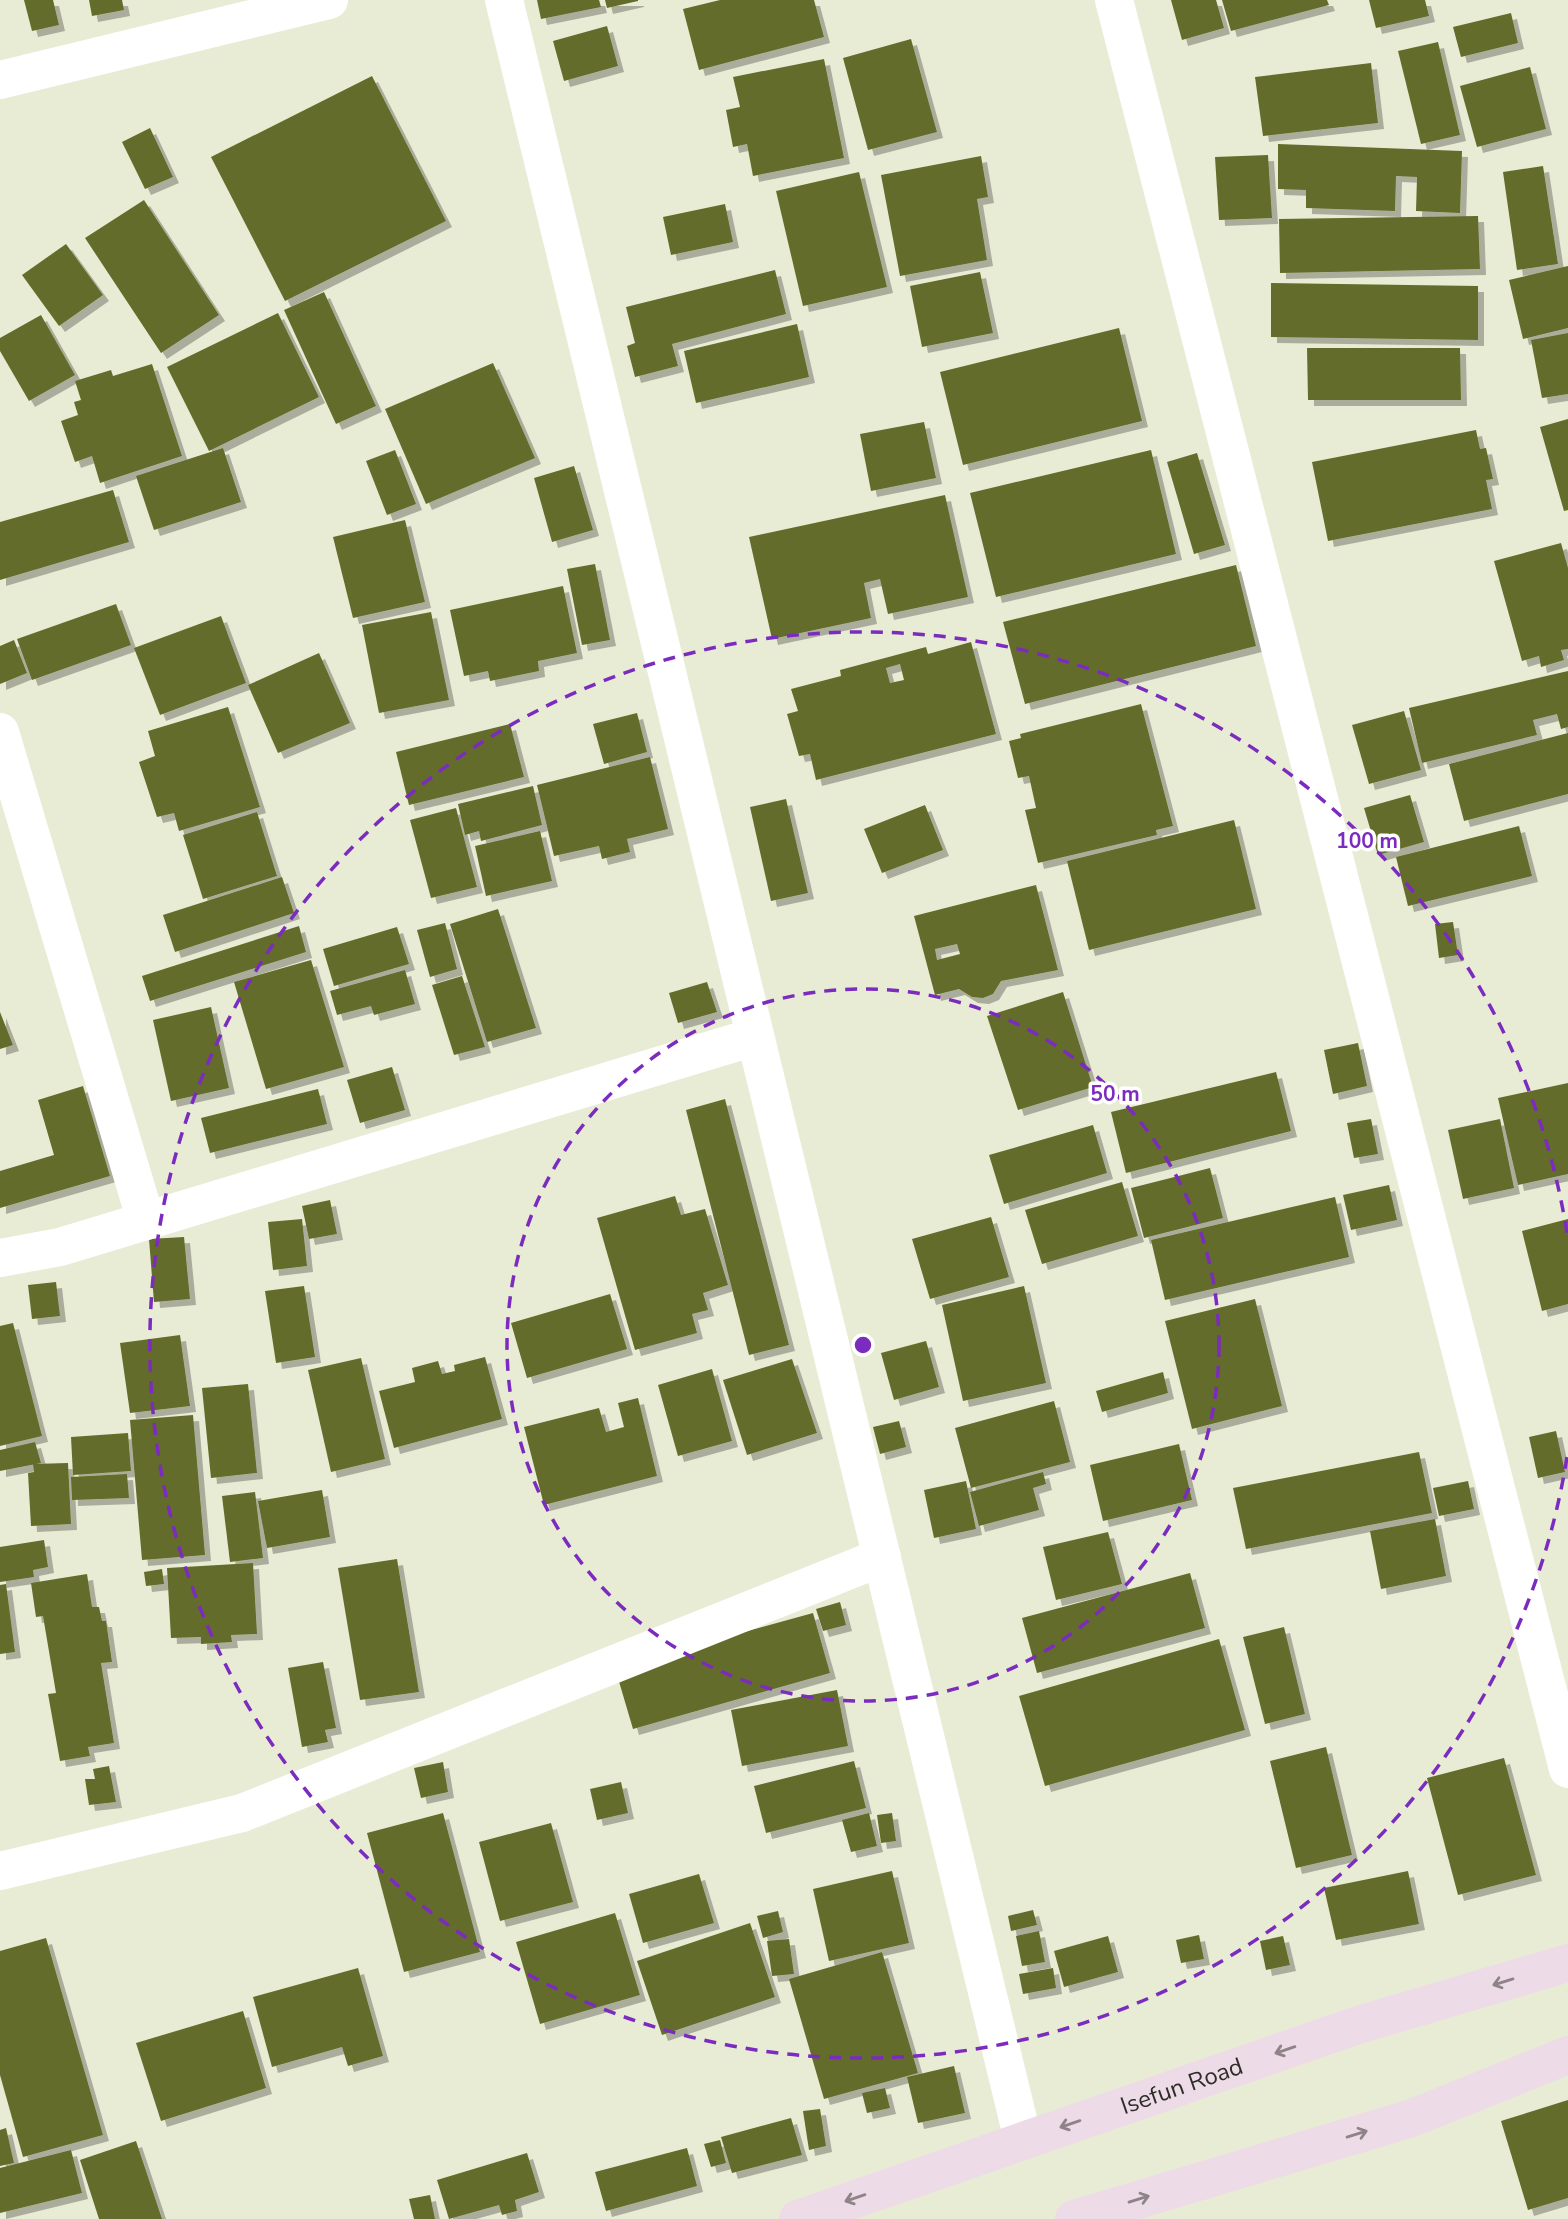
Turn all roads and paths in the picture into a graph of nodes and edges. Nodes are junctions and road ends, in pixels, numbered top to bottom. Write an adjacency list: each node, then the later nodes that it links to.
1 (329, 0): 4 (street)
2 (504, 0): 6 (street)
3 (1114, 0): 10 (street)
4 (0, 80)
5 (0, 732): 7 (street)
6 (754, 1037): 7 (street); 9 (street)
7 (146, 1221): 8 (street)
8 (0, 1258)
9 (882, 1557): 11 (street); 14 (street)
10 (1568, 1769)
11 (0, 1871)
12 (1568, 1963): 14 (street, Isefun Road, one-way to 14)
13 (1568, 2055): 16 (street, one-way to 13)
14 (1023, 2140): 15 (street, Isefun Road, one-way to 15)
15 (798, 2219)
16 (1074, 2219)

